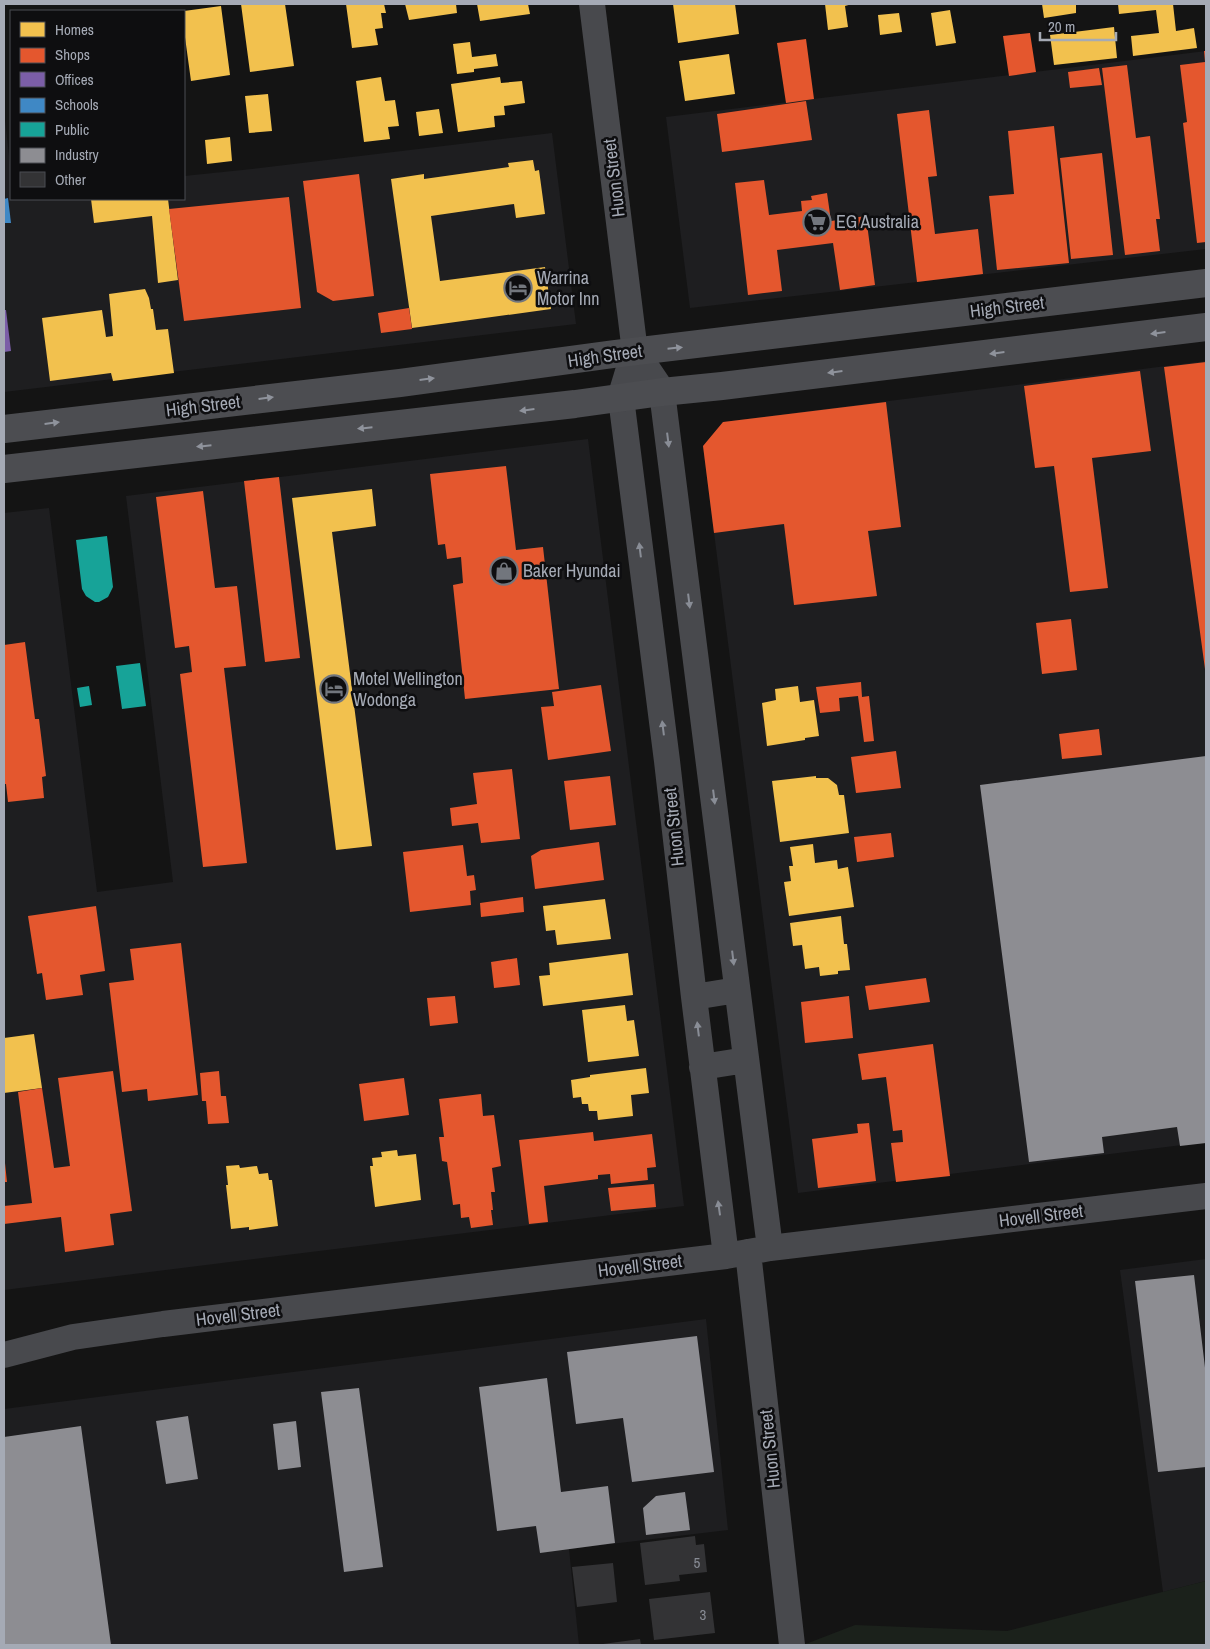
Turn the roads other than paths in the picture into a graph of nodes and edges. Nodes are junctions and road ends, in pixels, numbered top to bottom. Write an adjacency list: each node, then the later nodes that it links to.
1 (592, 4): 4 (street, Huon Street)
2 (1206, 283): 4 (main road, High Street, one-way to 2)
3 (1206, 327): 5 (main road, one-way to 5)
4 (635, 352): 5 (street); 6 (street); 7 (main road, High Street, one-way to 4)
5 (662, 392): 6 (main road); 9 (street, Huon Street, one-way to 9)
6 (621, 398): 8 (main road, one-way to 8); 10 (street, Huon Street, one-way to 6)
7 (4, 429)
8 (4, 469)
9 (685, 574): 10 (street); 11 (street, Huon Street, one-way to 11)
10 (643, 579): 12 (street, Huon Street, one-way to 10)
11 (708, 754): 12 (street); 13 (street, Huon Street, one-way to 13)
12 (667, 761): 14 (street, Huon Street)
13 (737, 990): 14 (street); 15 (street, Huon Street)
14 (694, 997): 16 (street, Huon Street, one-way to 14)
15 (746, 1060): 16 (street); 18 (street, Huon Street)
16 (702, 1068): 18 (street, Huon Street, one-way to 16)
17 (1206, 1196): 18 (street, Hovell Street)
18 (748, 1252): 20 (street, Hovell Street); 22 (street, Huon Street)
19 (4, 1336): 20 (street, Hovell Street)
20 (73, 1337): 21 (street, Hovell Street)
21 (4, 1355)
22 (792, 1645)

